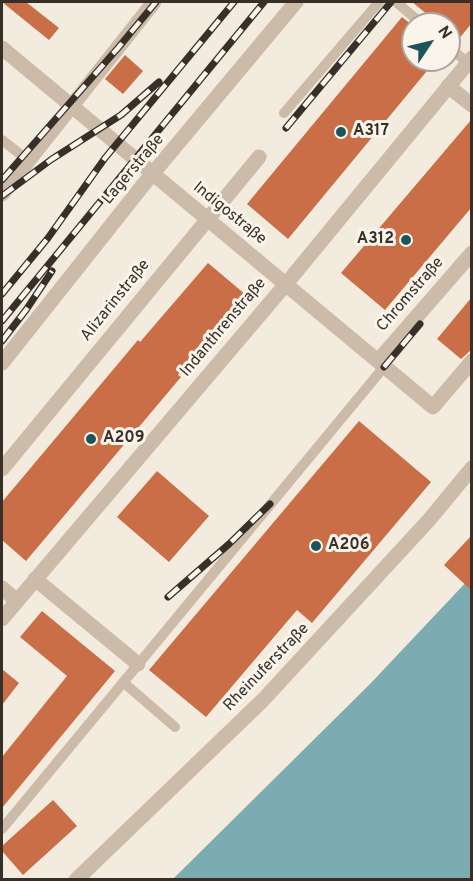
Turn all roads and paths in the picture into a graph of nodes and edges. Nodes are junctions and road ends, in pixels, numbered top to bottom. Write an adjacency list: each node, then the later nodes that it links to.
1 (154, 2): 10 (street)
2 (296, 2): 15 (street, Lagerstraße)
3 (379, 2): 11 (lane)
4 (396, 2): 5 (lane)
5 (408, 12)
6 (2, 48): 10 (street, Indigostraße)
7 (470, 60): 8 (street, Indanthrenstraße)
8 (448, 86): 9 (street); 19 (street, Indanthrenstraße)
9 (471, 105)
10 (72, 106): 14 (street); 15 (street, Indigostraße)
11 (284, 113)
12 (2, 140): 14 (lane)
13 (259, 156): 17 (street, Alizarinstraße)
14 (29, 161): 16 (street)
15 (153, 175): 17 (street, Indigostraße); 21 (street, Lagerstraße)
16 (2, 194)
17 (206, 219): 19 (street, Indigostraße); 24 (street, Alizarinstraße)
18 (471, 253): 22 (street, Chromstraße)
19 (286, 284): 22 (street, Indigostraße); 25 (street, Indanthrenstraße)
20 (471, 361): 22 (street, Indigostraße)
21 (2, 363)
22 (381, 364): 29 (lane)
23 (471, 468): 33 (street, Rheinuferstraße)
24 (2, 469)
25 (35, 579): 27 (street, Indanthrenstraße); 29 (street)
26 (2, 588): 27 (street)
27 (17, 601): 28 (street, Indanthrenstraße)
28 (2, 619)
29 (138, 664): 30 (lane)
30 (123, 682): 31 (lane); 32 (lane)
31 (175, 727)
32 (2, 829)
33 (76, 879)

